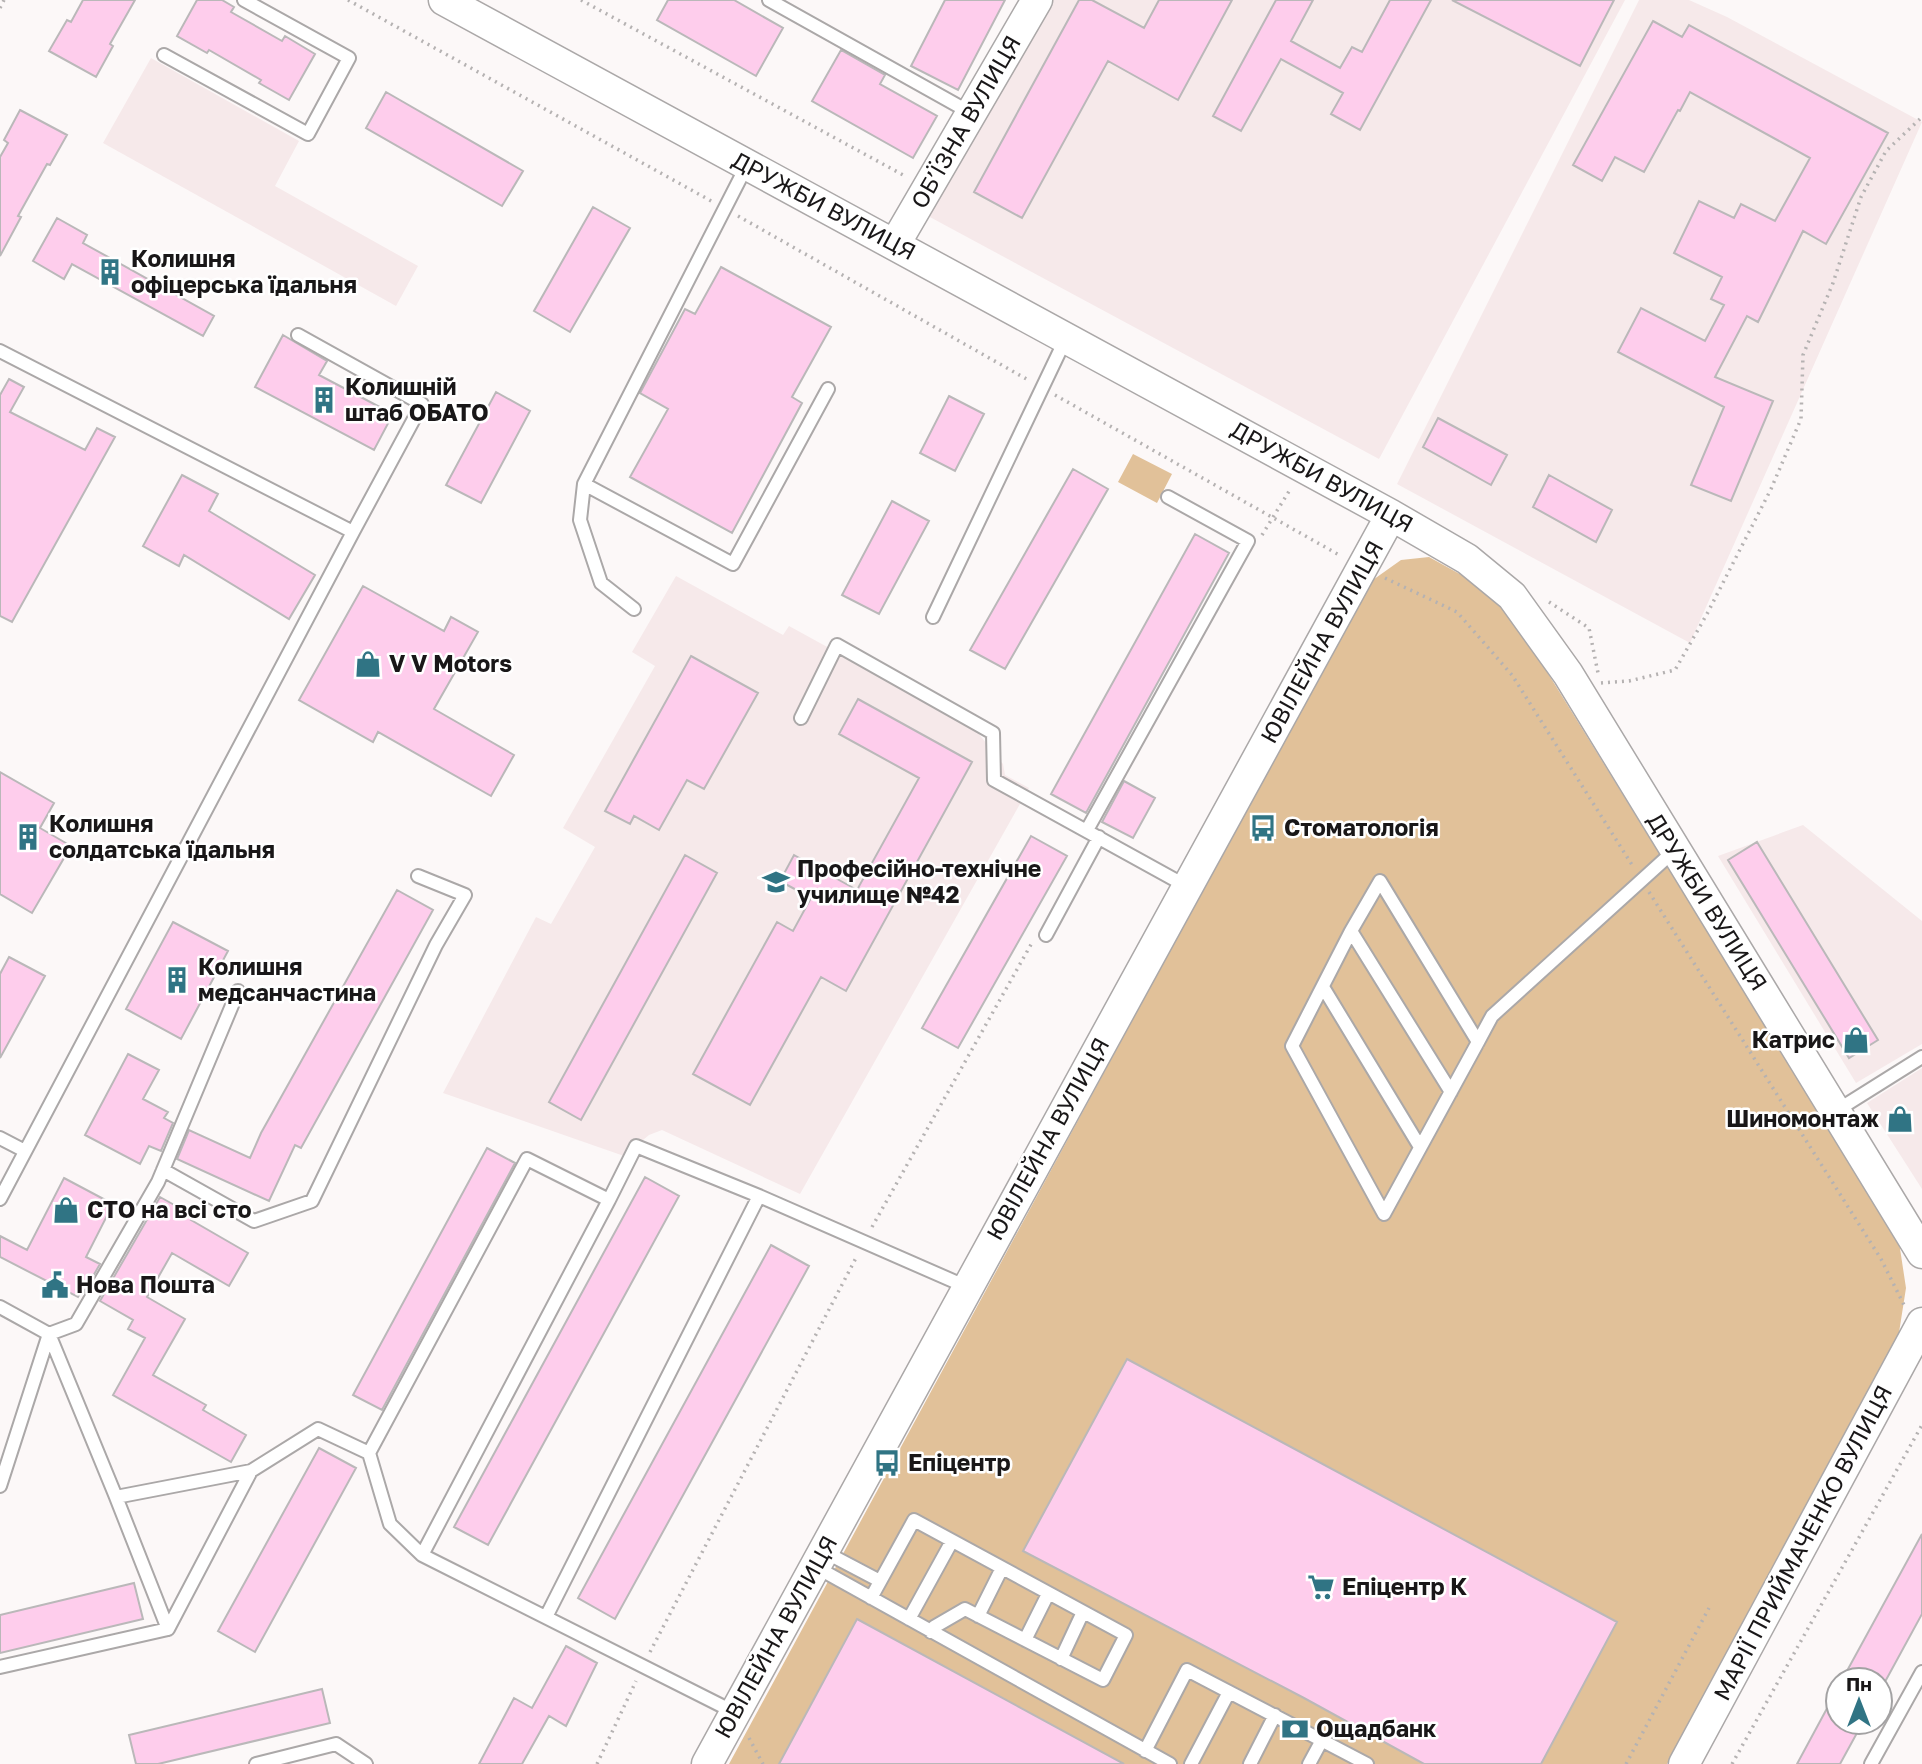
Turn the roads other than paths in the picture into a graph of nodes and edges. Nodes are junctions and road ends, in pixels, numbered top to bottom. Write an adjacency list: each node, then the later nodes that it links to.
1 (244, 0): 5 (lane)
2 (444, 0): 7 (street, ДРУЖБИ ВУЛИЦЯ)
3 (769, 0): 6 (lane)
4 (1037, 0): 6 (street, ОБ’ЇЗНА ВУЛИЦЯ)
5 (164, 55)
6 (971, 113): 8 (street, ОБ’ЇЗНА ВУЛИЦЯ)
7 (747, 164): 8 (street, ДРУЖБИ ВУЛИЦЯ); 13 (lane)
8 (895, 244): 10 (street, ДРУЖБИ ВУЛИЦЯ)
9 (298, 335): 16 (lane)
10 (1066, 338): 15 (street, ДРУЖБИ ВУЛИЦЯ); 18 (lane)
11 (0, 351): 16 (lane)
12 (828, 389): 13 (lane)
13 (584, 484): 17 (lane)
14 (1168, 498): 20 (lane)
15 (1391, 515): 21 (street, ДРУЖБИ ВУЛИЦЯ); 23 (street, ЮВІЛЕЙНА ВУЛИЦЯ)
16 (353, 532): 34 (lane)
17 (634, 609)
18 (933, 617)
19 (801, 718): 20 (lane)
20 (1093, 834): 23 (lane); 25 (lane)
21 (1675, 850): 28 (lane); 31 (street, ДРУЖБИ ВУЛИЦЯ)
22 (418, 876): 35 (lane)
23 (1189, 887): 40 (street, ЮВІЛЕЙНА ВУЛИЦЯ)
24 (1351, 932): 26 (lane); 28 (lane); 30 (lane)
25 (1040, 938)
26 (1323, 987): 33 (lane); 33 (lane)
27 (238, 991): 35 (lane)
28 (1478, 1042): 30 (lane)
29 (1922, 1056): 31 (lane)
30 (1451, 1091): 33 (lane)
31 (1835, 1111): 39 (street, ДРУЖБИ ВУЛИЦЯ)
32 (0, 1138): 34 (lane)
33 (1420, 1147)
34 (25, 1151): 37 (lane)
35 (163, 1170): 43 (lane)
36 (759, 1196): 38 (lane); 40 (lane); 57 (lane)
37 (0, 1199)
38 (609, 1200): 44 (lane); 49 (lane)
39 (1922, 1253)
40 (967, 1287): 50 (street, ЮВІЛЕЙНА ВУЛИЦЯ)
41 (0, 1307): 43 (lane)
42 (1920, 1327): 78 (street, МАРІЇ ПРИЙМАЧЕНКО ВУЛИЦЯ)
43 (49, 1334): 46 (lane); 47 (lane)
44 (369, 1453): 45 (lane); 49 (lane)
45 (251, 1471): 47 (lane); 59 (lane)
46 (0, 1486)
47 (116, 1497): 59 (lane)
48 (952, 1541): 51 (lane); 52 (lane); 58 (lane)
49 (422, 1555): 57 (lane)
50 (819, 1559): 52 (lane); 54 (lane); 66 (street, ЮВІЛЕЙНА ВУЛИЦЯ)
51 (1002, 1568): 53 (lane); 56 (lane)
52 (880, 1581): 54 (lane)
53 (1048, 1594): 55 (lane); 61 (lane)
54 (871, 1598): 58 (lane)
55 (1083, 1612): 62 (lane); 62 (lane)
56 (978, 1616): 60 (lane); 61 (lane)
57 (545, 1617): 66 (lane)
58 (909, 1619): 60 (lane)
59 (169, 1629): 63 (lane)
60 (931, 1632): 69 (lane)
61 (1025, 1640): 62 (lane)
62 (1061, 1659)
63 (0, 1667)
64 (1922, 1672): 79 (lane)
65 (1229, 1692): 67 (lane); 69 (lane); 75 (lane)
66 (735, 1712): 73 (street, ЮВІЛЕЙНА ВУЛИЦЯ)
67 (1275, 1715): 68 (lane); 76 (lane)
68 (1322, 1740): 70 (lane); 77 (lane)
69 (1144, 1751): 74 (lane)
70 (1364, 1763)
71 (256, 1764): 72 (lane)
72 (366, 1764)
73 (706, 1764)
74 (1170, 1764)
75 (1191, 1764)
76 (1250, 1764)
77 (1309, 1764)
78 (1684, 1764)
79 (1871, 1764)

